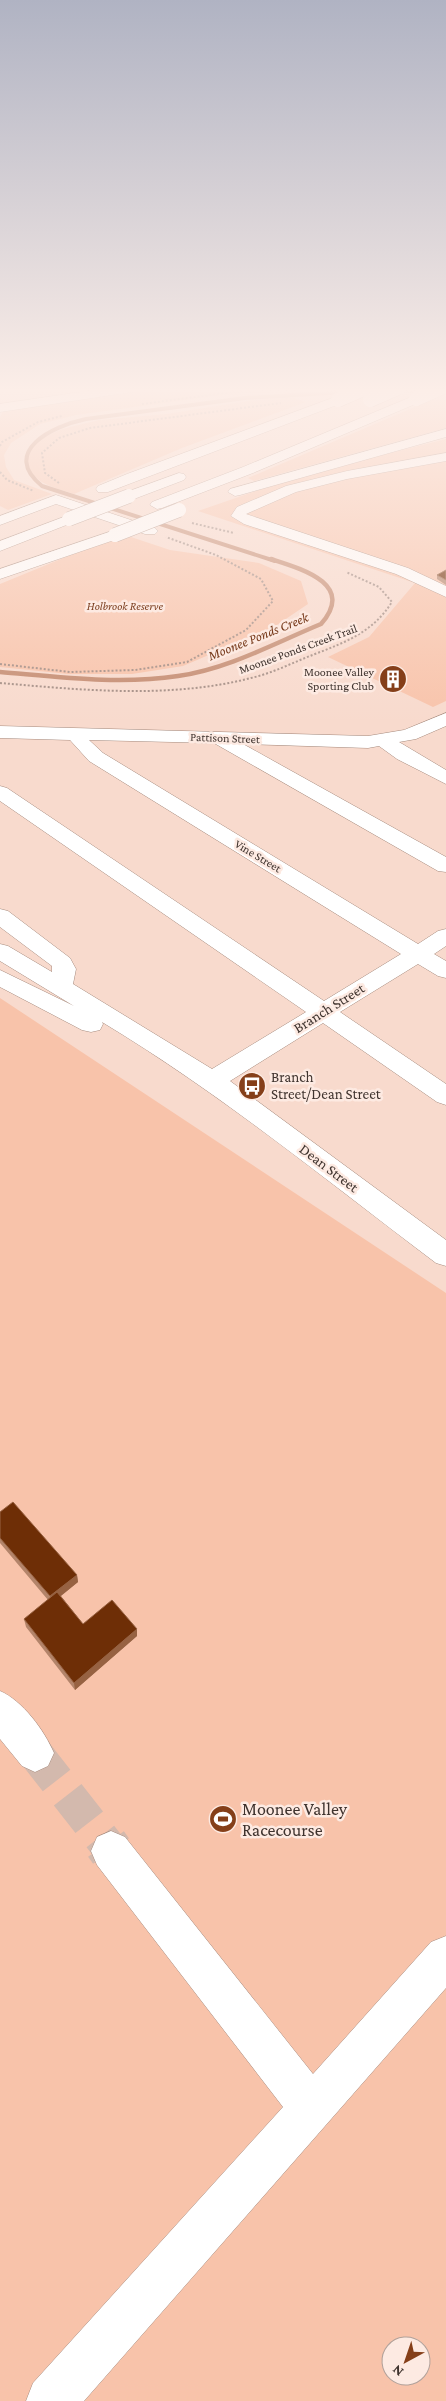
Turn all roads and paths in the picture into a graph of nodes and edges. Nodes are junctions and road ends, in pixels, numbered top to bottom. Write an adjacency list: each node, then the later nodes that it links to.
1 (42, 499): 7 (path)
2 (72, 499): 7 (main road, bridge)
3 (121, 499): 11 (main road, bridge)
4 (172, 499): 12 (main road, bridge)
5 (268, 499): 15 (main road)
6 (206, 502): 13 (main road, bridge)
7 (53, 505): 8 (main road); 9 (main road); 10 (main road)
8 (4, 517)
9 (150, 531): 16 (path)
10 (0, 536)
11 (0, 546)
12 (0, 565)
13 (0, 574)
14 (382, 589): 17 (path, Moonee Ponds Creek Trail)
15 (446, 592)
16 (0, 664)
17 (0, 683)
18 (446, 719): 22 (main road, Pattison Street)
19 (0, 732): 20 (main road, Pattison Street)
20 (76, 734): 21 (main road, Pattison Street); 29 (main road, Vine Street)
21 (213, 738): 22 (main road, Pattison Street); 25 (main road)
22 (383, 740): 23 (main road)
23 (446, 778)
24 (0, 792): 33 (main road)
25 (446, 866)
26 (0, 916): 32 (main road)
27 (446, 936): 29 (main road, Branch Street)
28 (0, 951): 32 (main road, Dean Street)
29 (418, 953): 30 (main road, Vine Street); 33 (main road, Branch Street)
30 (446, 970)
31 (0, 977): 34 (main road, Dean Street)
32 (61, 987): 34 (main road, Dean Street)
33 (322, 1013): 34 (main road, Branch Street); 35 (main road)
34 (212, 1081): 36 (main road, Dean Street)
35 (446, 1096)
36 (446, 1255)
37 (0, 1710): 38 (main road)
38 (35, 1753)
39 (111, 1851): 41 (main road)
40 (446, 1957): 41 (main road)
41 (312, 2108): 42 (main road)
42 (51, 2401)

